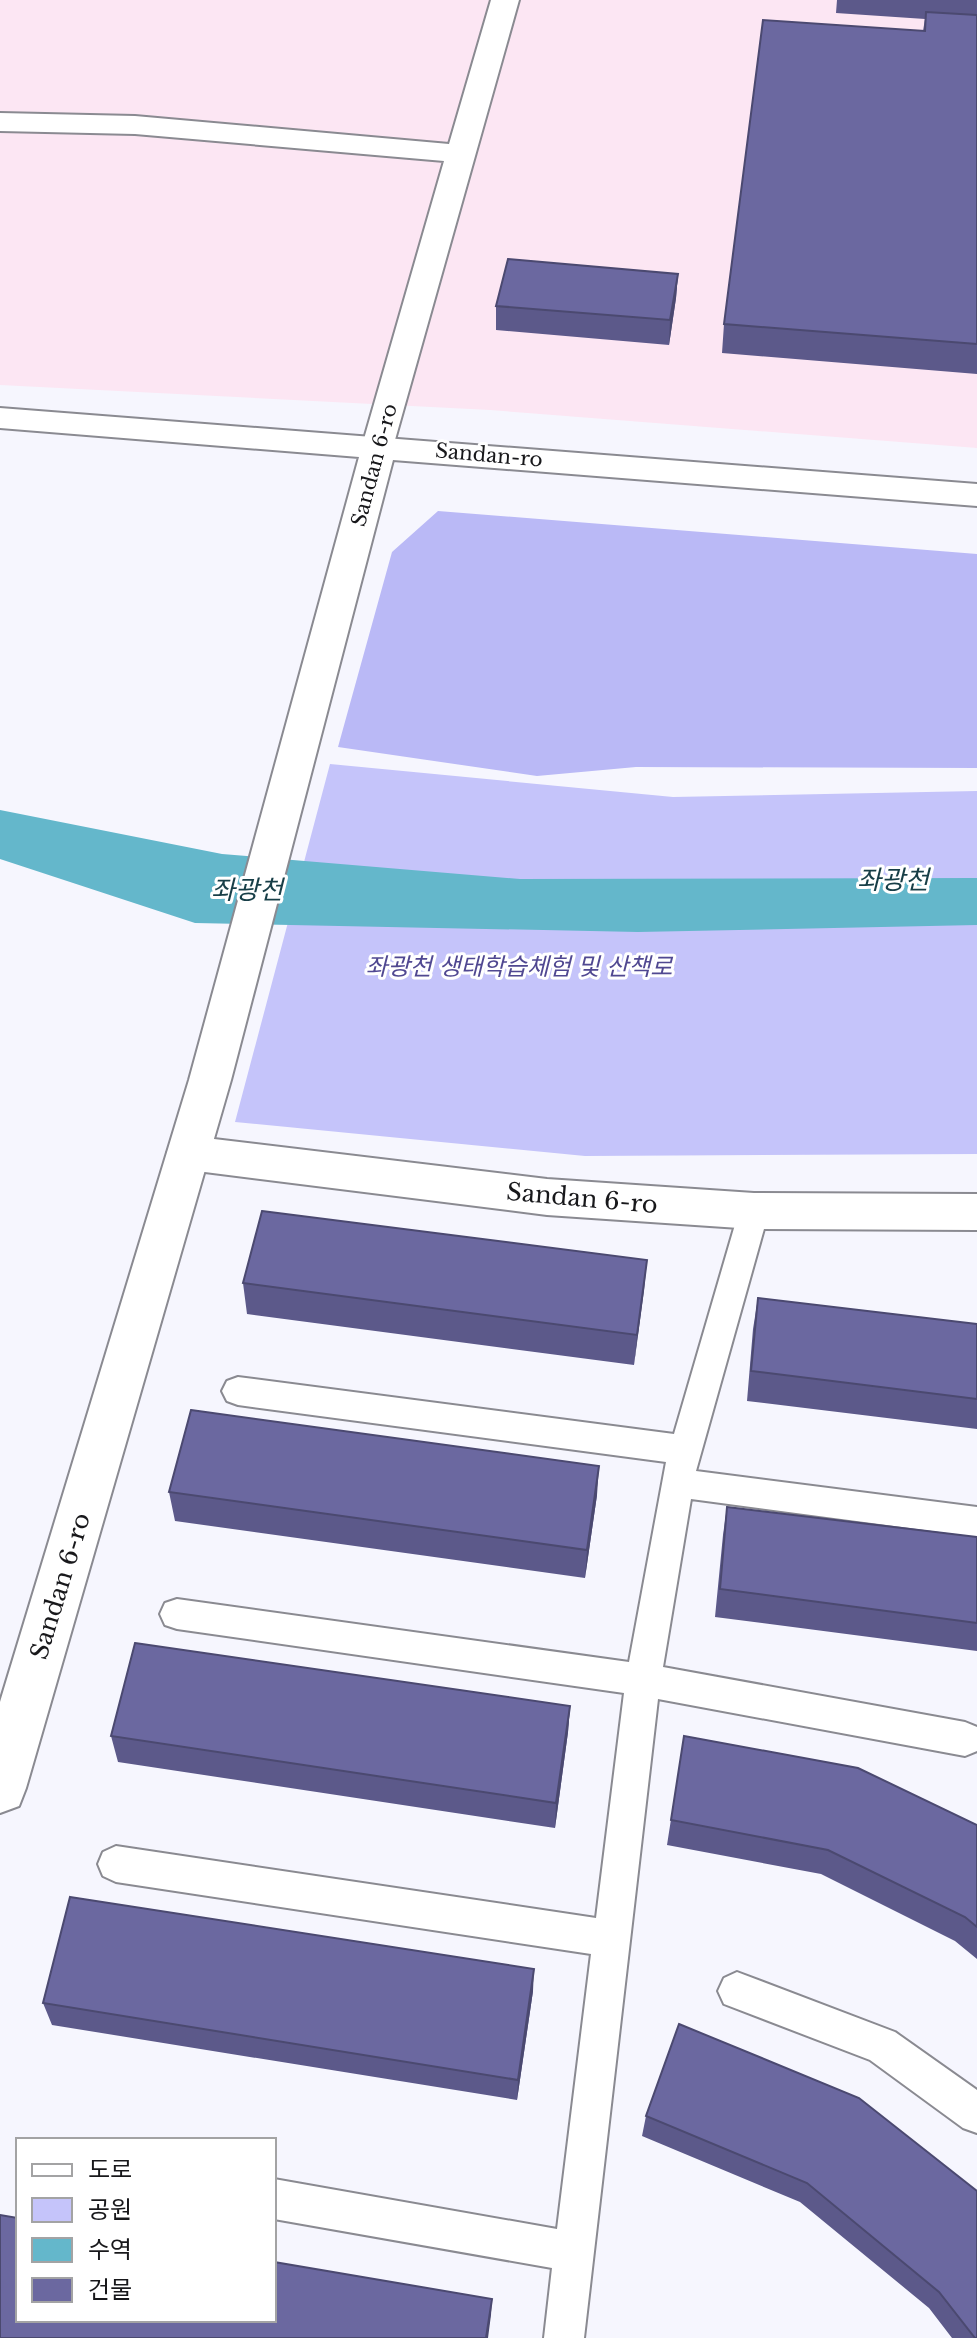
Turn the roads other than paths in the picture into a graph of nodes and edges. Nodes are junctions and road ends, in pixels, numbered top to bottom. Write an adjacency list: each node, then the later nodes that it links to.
1 (505, 0): 3 (street, Sandan 6-ro)
2 (0, 122): 3 (street)
3 (462, 154): 5 (street, Sandan 6-ro)
4 (0, 418): 5 (street, Sandan-ro)
5 (379, 446): 6 (street, Sandan-ro); 7 (street, Sandan 6-ro)
6 (977, 495)
7 (189, 1153): 8 (street, Sandan 6-ro); 16 (street, Sandan 6-ro)
8 (754, 1211): 9 (street, Sandan 6-ro); 11 (lane)
9 (977, 1212)
10 (238, 1391): 11 (lane)
11 (681, 1466): 12 (lane); 14 (lane)
12 (977, 1522)
13 (177, 1614): 14 (lane)
14 (643, 1680): 15 (lane); 18 (lane)
15 (965, 1739)
16 (0, 1788)
17 (116, 1864): 18 (lane)
18 (612, 1939): 22 (lane)
19 (737, 1991): 20 (lane)
20 (977, 2114)
21 (276, 2199): 22 (lane)
22 (575, 2252): 23 (lane)
23 (564, 2338)

